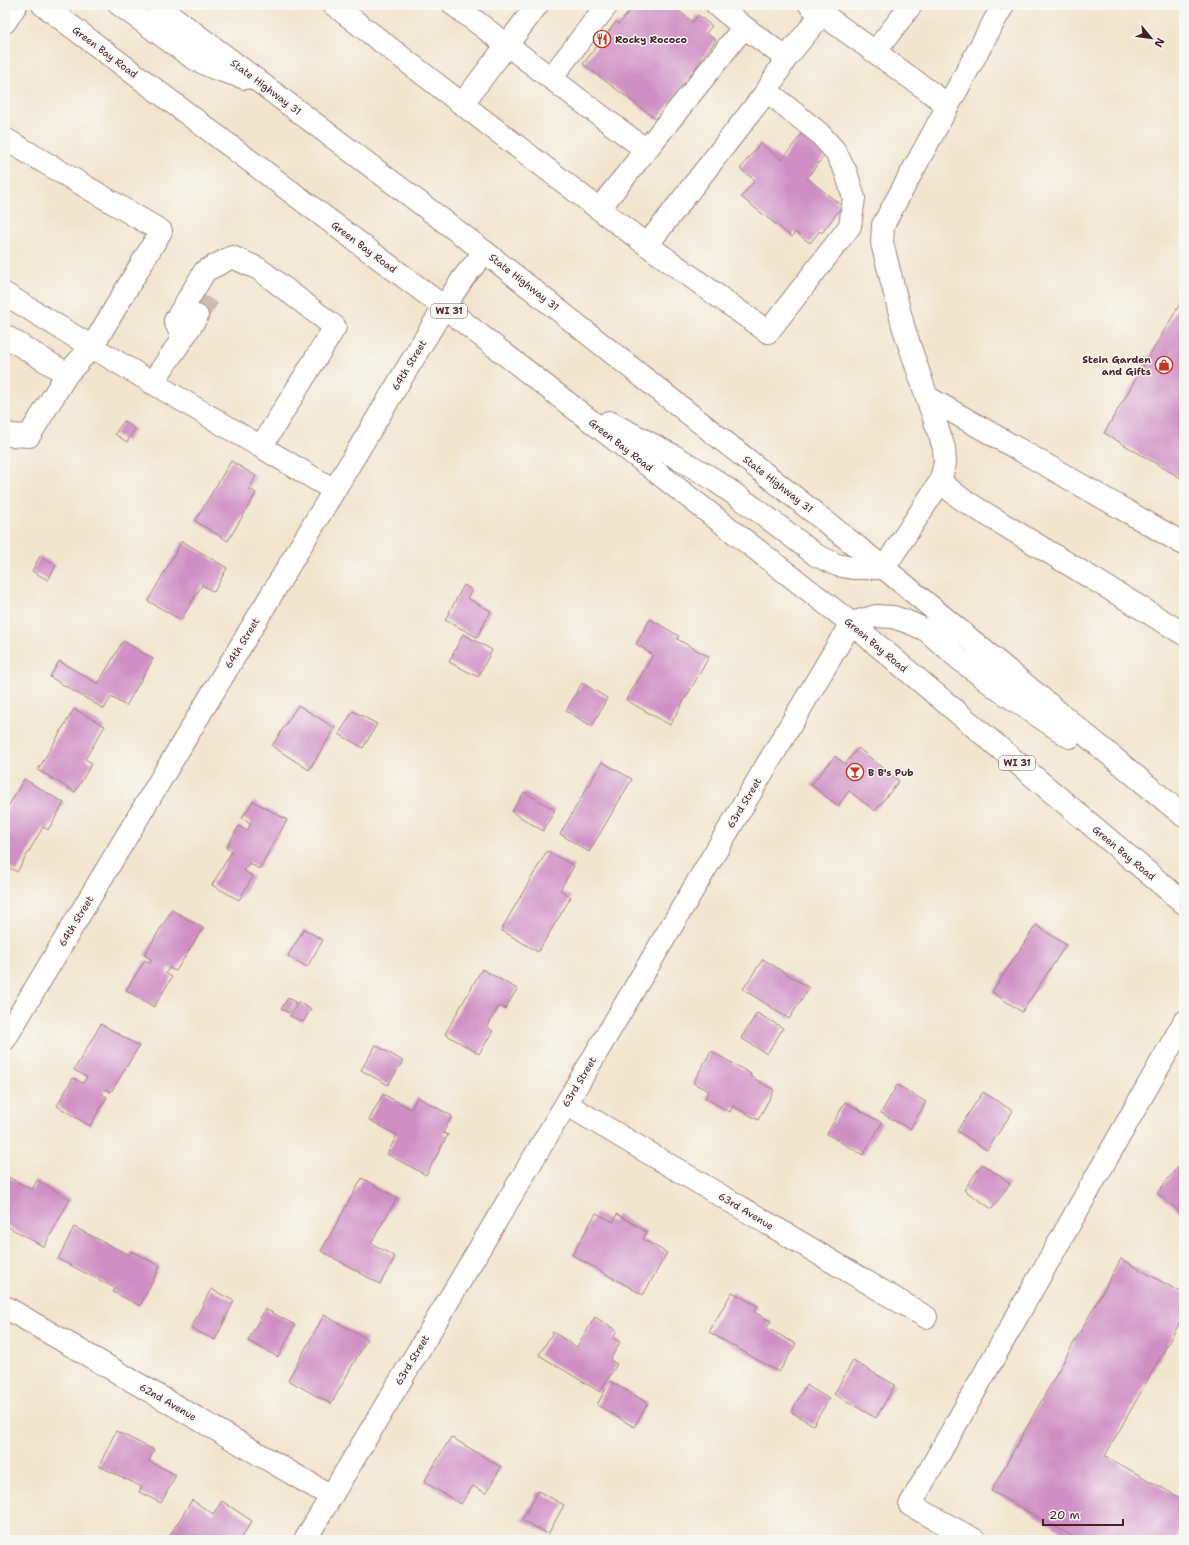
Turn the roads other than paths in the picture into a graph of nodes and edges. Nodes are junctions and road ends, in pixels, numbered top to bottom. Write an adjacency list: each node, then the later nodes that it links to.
1 (16, 5): 13 (main road)
2 (43, 5): 31 (main road, Green Bay Road / WI 31)
3 (120, 5): 19 (main road)
4 (157, 5): 19 (main road, State Highway 31)
5 (334, 5): 21 (main road)
6 (454, 5): 15 (main road)
7 (537, 5): 15 (main road)
8 (607, 5): 18 (main road)
9 (717, 5): 14 (main road)
10 (911, 5): 16 (main road)
11 (1003, 5): 22 (main road)
12 (816, 9): 16 (main road); 17 (main road)
13 (5, 22)
14 (744, 27): 17 (main road); 24 (main road)
15 (507, 45): 18 (main road); 21 (main road)
16 (875, 52): 22 (main road)
17 (786, 58): 20 (main road)
18 (551, 78): 24 (main road)
19 (263, 84): 27 (main road, State Highway 31)
20 (767, 91): 26 (main road); 26 (main road)
21 (462, 104): 25 (main road)
22 (948, 105): 39 (main road)
23 (5, 139): 35 (main road)
24 (646, 150): 25 (main road)
25 (599, 209): 26 (main road)
26 (647, 245)
27 (486, 252): 31 (main road, 64th Street); 45 (main road, State Highway 31)
28 (205, 271): 30 (main road); 34 (main road); 41 (main road)
29 (5, 294): 35 (main road)
30 (208, 297)
31 (444, 307): 38 (main road, Green Bay Road / WI 31); 43 (main road, 64th Street)
32 (197, 316): 34 (main road)
33 (5, 336): 36 (main road)
34 (183, 338): 37 (main road)
35 (92, 347): 36 (main road); 37 (main road)
36 (67, 374): 40 (main road)
37 (152, 383): 41 (main road)
38 (559, 397): 45 (main road); 46 (main road, Green Bay Road / WI 31)
39 (927, 397): 42 (main road); 44 (main road)
40 (5, 432)
41 (261, 447): 43 (main road)
42 (940, 482): 45 (main road); 47 (main road)
43 (334, 490): 52 (main road, 64th Street)
44 (1184, 544)
45 (884, 568): 48 (main road)
46 (851, 623): 48 (main road); 50 (main road, Green Bay Road / WI 31); 53 (main road, 63rd Street)
47 (1184, 634)
48 (1146, 784): 49 (main road)
49 (1184, 816)
50 (1184, 903)
51 (1182, 1028): 58 (main road)
52 (5, 1038)
53 (566, 1104): 55 (main road, 63rd Avenue); 56 (main road, 63rd Street)
54 (5, 1307): 56 (main road, 62nd Avenue)
55 (926, 1317)
56 (331, 1496): 57 (main road, 63rd Street)
57 (305, 1540)
58 (974, 1540)

